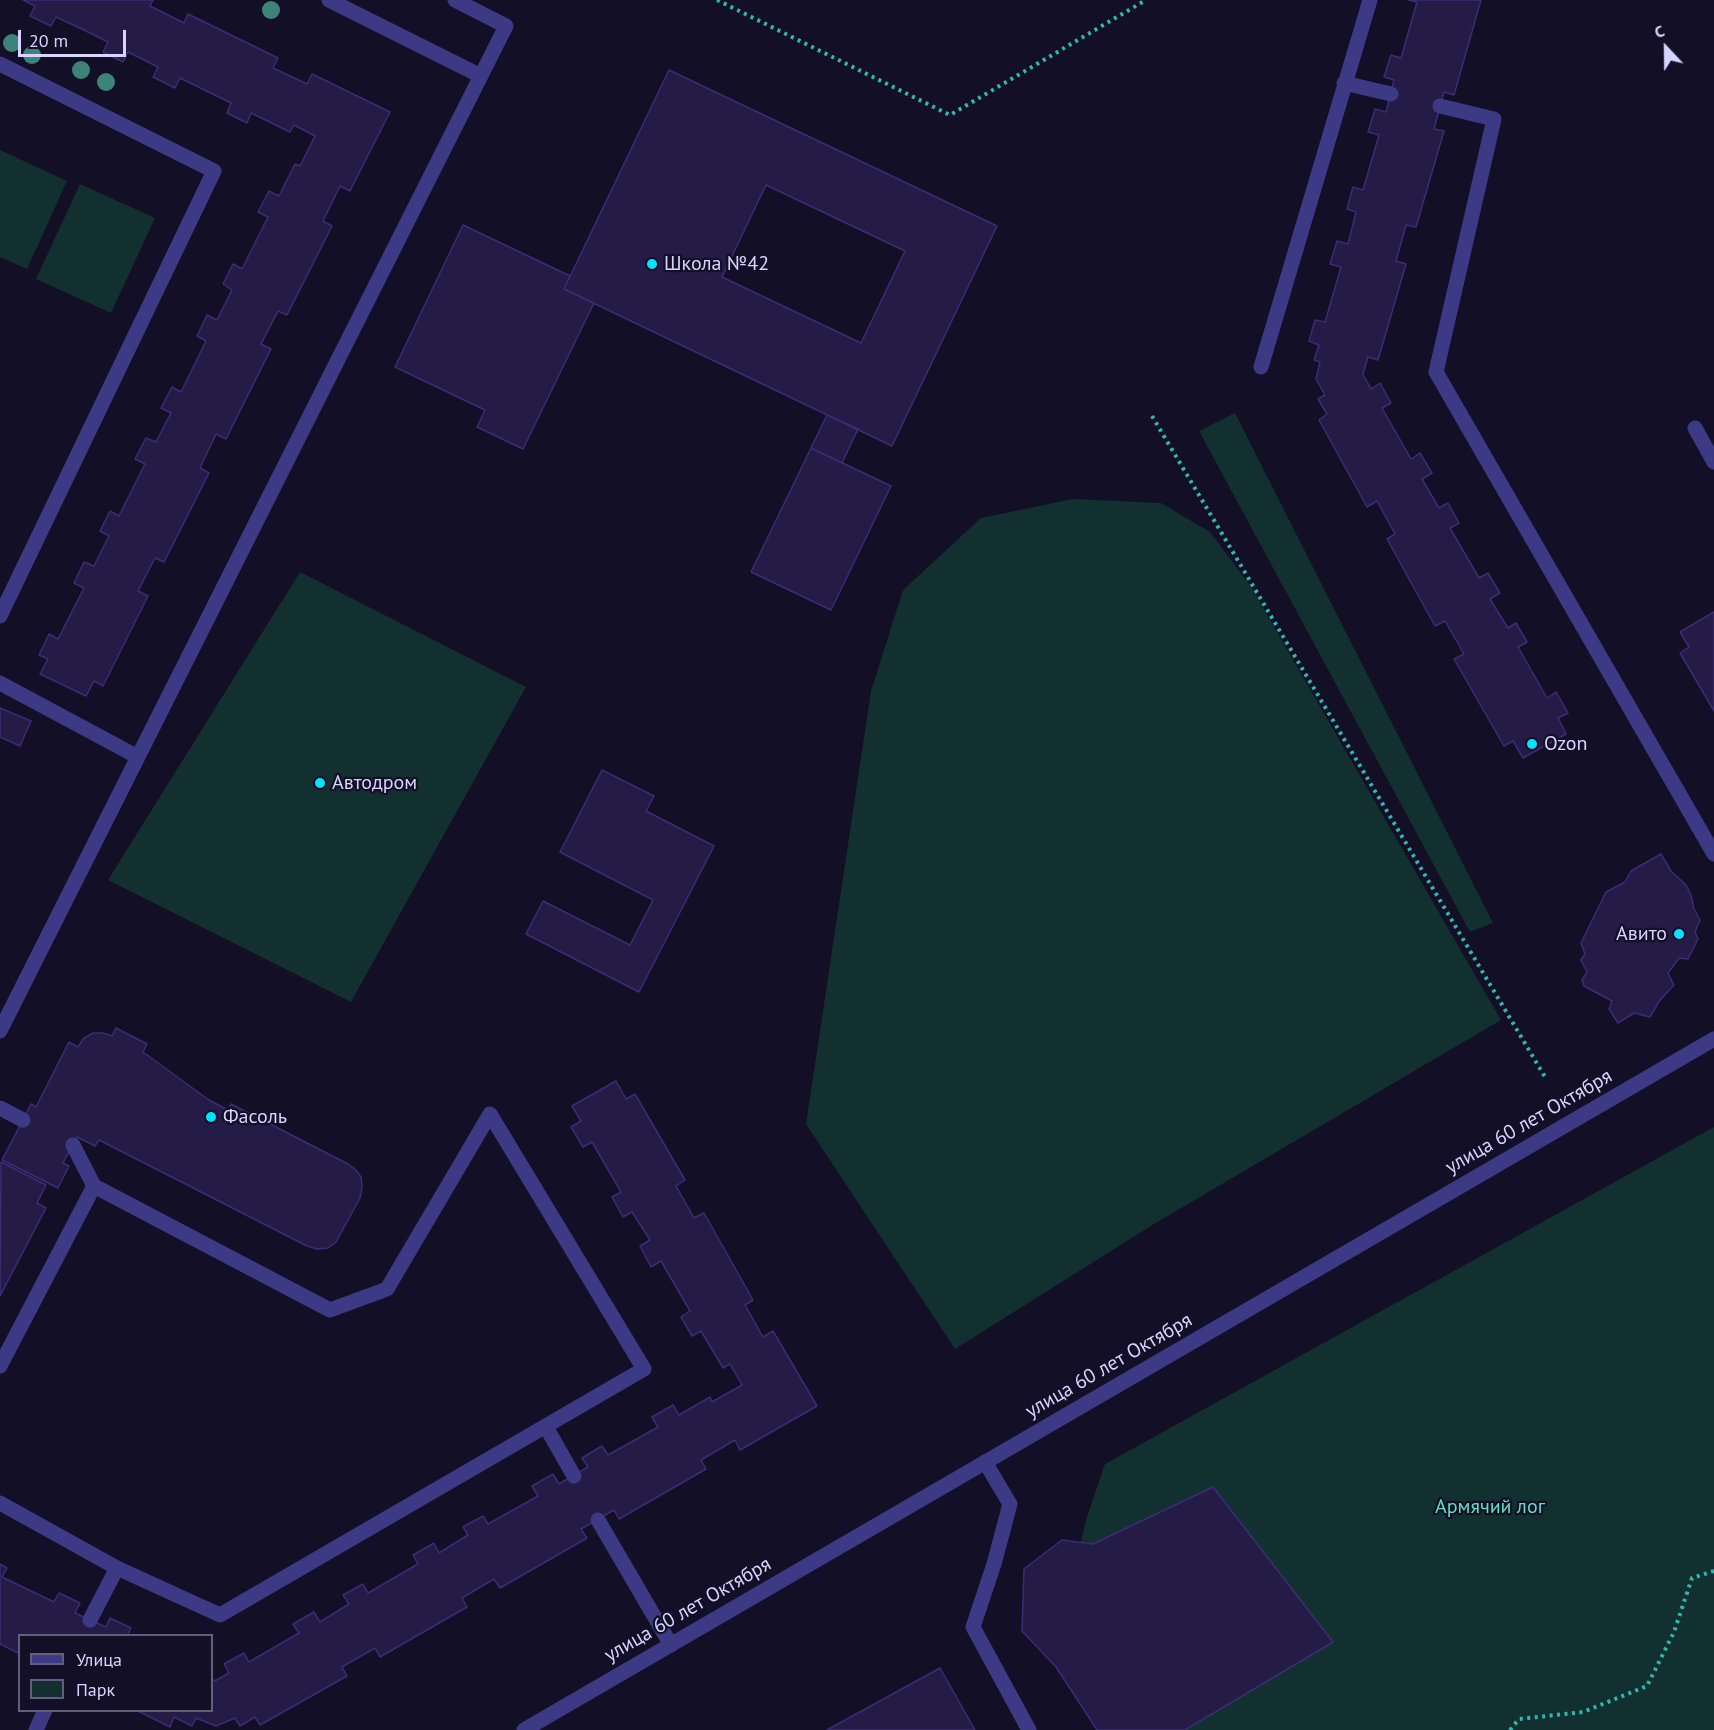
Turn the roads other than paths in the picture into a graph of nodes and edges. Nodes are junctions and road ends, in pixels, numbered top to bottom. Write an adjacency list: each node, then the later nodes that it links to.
1 (328, 0): 5 (street)
2 (366, 0): 5 (street)
3 (455, 0): 7 (street)
4 (1370, 0): 8 (street)
5 (358, 14): 7 (street)
6 (0, 64): 14 (street)
7 (481, 76): 16 (street)
8 (1344, 82): 9 (street); 11 (street)
9 (1391, 94)
10 (1440, 106): 17 (street)
11 (1261, 367)
12 (1695, 428): 13 (street)
13 (1714, 462)
14 (0, 616)
15 (0, 683): 16 (street)
16 (138, 757): 18 (street)
17 (1714, 854)
18 (0, 1031)
19 (1714, 1039): 26 (street, улица 60 лет Октября)
20 (0, 1108): 21 (street)
21 (23, 1120)
22 (73, 1145): 23 (street)
23 (94, 1186): 24 (street); 25 (street)
24 (0, 1366)
25 (546, 1426): 27 (street); 30 (street)
26 (985, 1462): 32 (street, улица 60 лет Октября); 36 (street)
27 (574, 1476)
28 (0, 1503): 30 (street)
29 (598, 1520): 32 (street)
30 (117, 1568): 31 (street)
31 (90, 1620)
32 (671, 1645): 35 (street, улица 60 лет Октября)
33 (44, 1712): 34 (street)
34 (36, 1730)
35 (524, 1730)
36 (1029, 1730)

